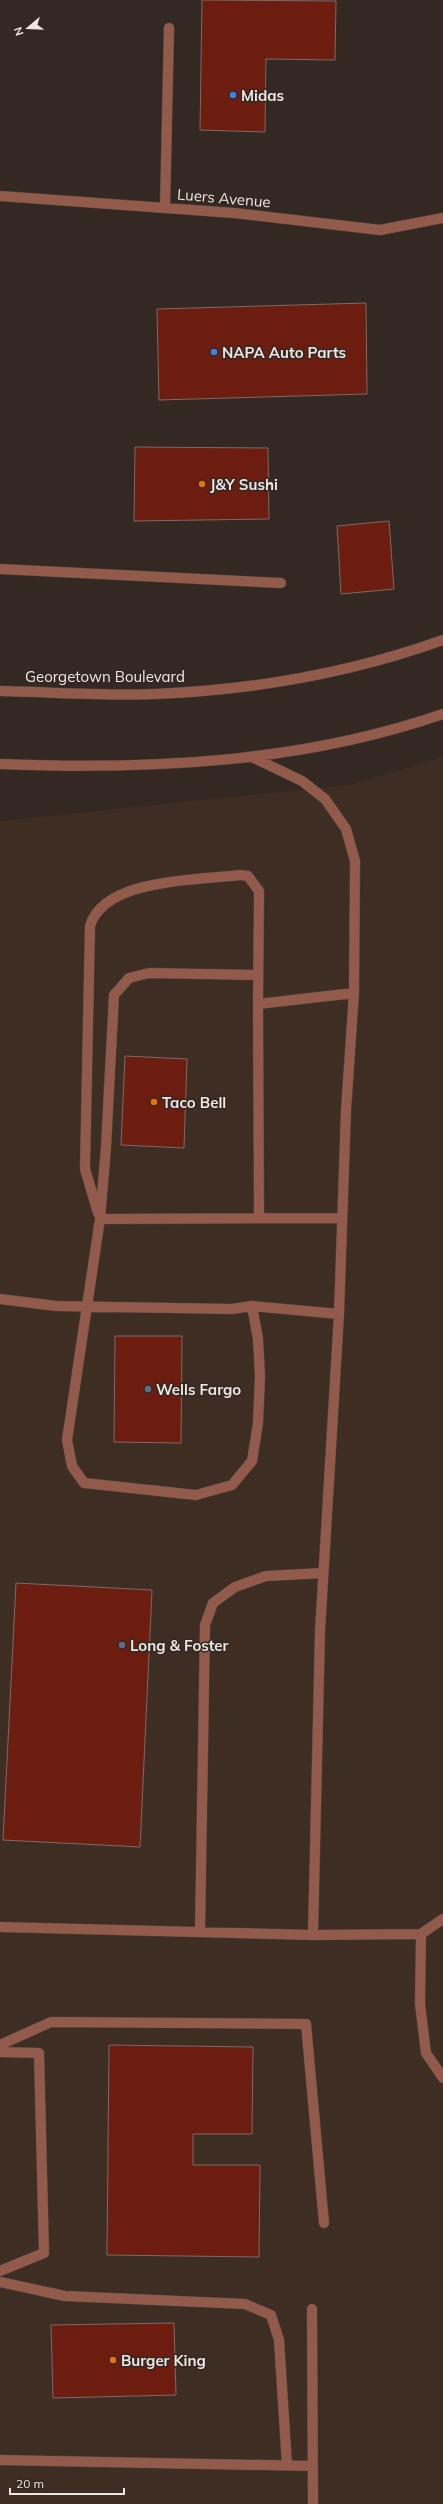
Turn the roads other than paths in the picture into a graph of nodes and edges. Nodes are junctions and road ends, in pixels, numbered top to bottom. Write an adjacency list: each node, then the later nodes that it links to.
1 (169, 28): 3 (street)
2 (0, 196): 3 (street, Luers Avenue)
3 (165, 208): 4 (street, Luers Avenue)
4 (443, 218)
5 (0, 569): 6 (street)
6 (281, 583)
7 (443, 640): 8 (street, Georgetown Boulevard)
8 (0, 691)
9 (443, 714): 10 (street)
10 (254, 758): 11 (street); 13 (street)
11 (0, 764)
12 (257, 975): 14 (street); 17 (street); 17 (street)
13 (354, 994): 14 (street); 16 (street)
14 (258, 1004): 15 (street)
15 (259, 1218): 16 (street); 17 (street)
16 (342, 1218): 21 (street)
17 (100, 1219): 20 (street)
18 (0, 1299): 20 (street)
19 (252, 1306): 20 (street); 20 (street); 21 (street)
20 (85, 1307)
21 (339, 1314): 22 (street)
22 (323, 1573): 25 (street); 27 (street)
23 (443, 1919): 26 (street)
24 (0, 1927): 25 (street)
25 (200, 1931): 27 (street)
26 (421, 1934): 27 (street); 30 (street)
27 (313, 1935)
28 (0, 2045): 31 (street)
29 (0, 2052): 32 (street)
30 (443, 2078)
31 (324, 2223)
32 (0, 2271)
33 (0, 2282): 36 (street)
34 (312, 2309): 37 (street)
35 (0, 2460): 36 (street)
36 (287, 2465): 37 (street)
37 (313, 2466): 38 (street)
38 (314, 2504)

